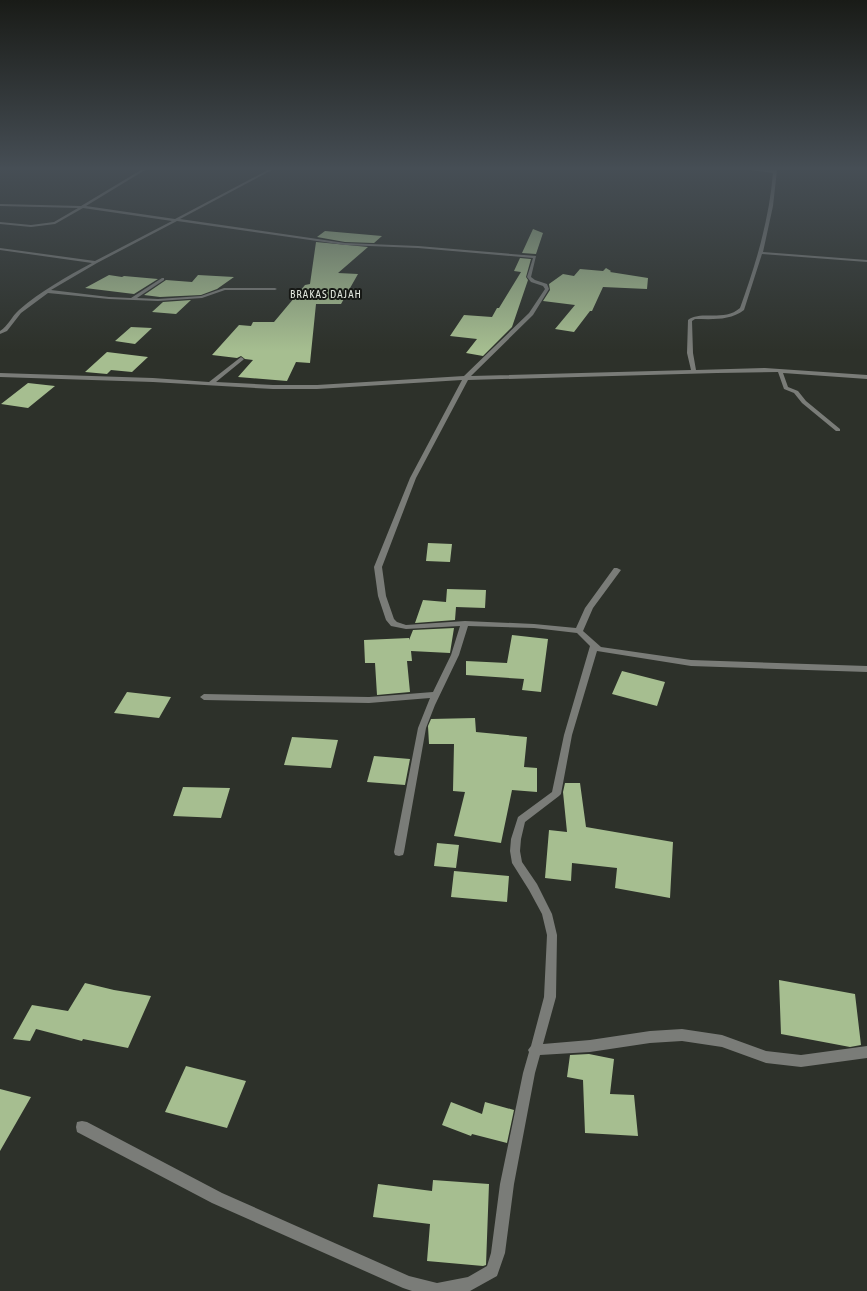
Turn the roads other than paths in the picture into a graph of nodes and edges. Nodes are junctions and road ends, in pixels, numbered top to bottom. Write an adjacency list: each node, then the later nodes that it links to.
1 (157, 230): 7 (street)
2 (253, 230): 20 (street)
3 (766, 230): 5 (street)
4 (0, 249): 7 (street)
5 (761, 254): 6 (street); 16 (street)
6 (867, 261)
7 (96, 262): 10 (street)
8 (162, 279): 11 (street)
9 (275, 289): 11 (street)
10 (46, 291): 11 (street); 13 (street)
11 (132, 300)
12 (0, 328): 13 (street)
13 (6, 328): 14 (street)
14 (0, 333)
15 (241, 359): 21 (street)
16 (694, 371): 17 (street); 20 (street)
17 (780, 371): 19 (street); 22 (street)
18 (0, 375): 21 (street)
19 (867, 377)
20 (466, 378): 21 (street); 24 (street)
21 (211, 383)
22 (838, 430)
23 (617, 570): 25 (street)
24 (465, 624): 25 (street); 28 (street)
25 (579, 631): 26 (street)
26 (594, 646): 27 (street); 31 (street)
27 (867, 669)
28 (436, 695): 29 (street); 30 (street)
29 (204, 697)
30 (399, 852)
31 (534, 1050): 32 (street); 33 (street)
32 (867, 1052)
33 (82, 1126)

